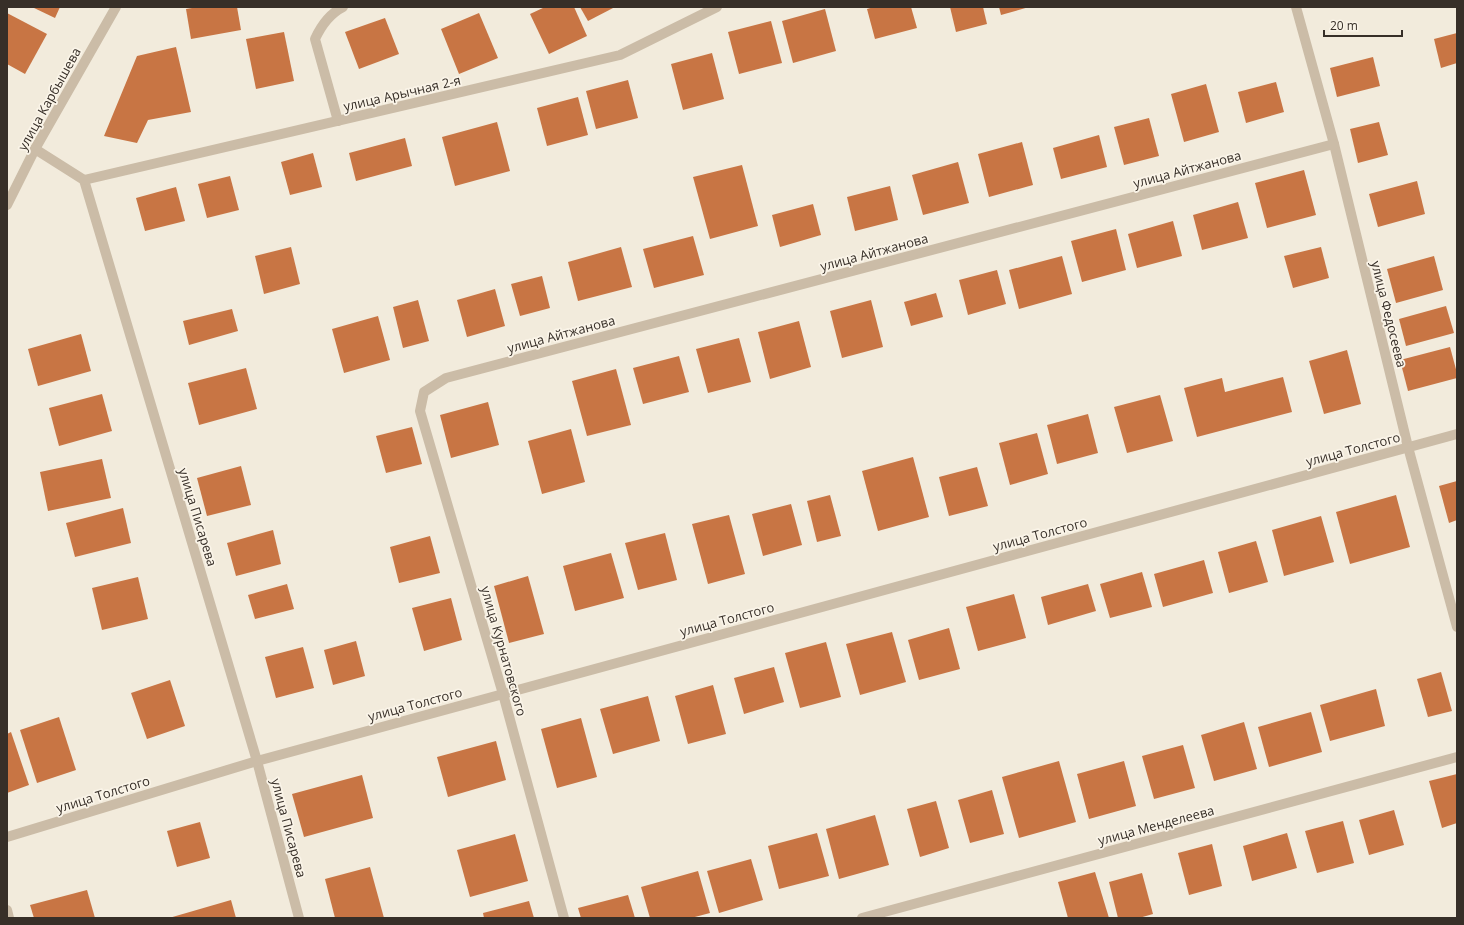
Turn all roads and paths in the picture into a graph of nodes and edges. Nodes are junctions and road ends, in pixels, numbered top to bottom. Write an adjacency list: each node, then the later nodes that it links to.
1 (116, 7): 7 (street, улица Карбышева)
2 (343, 7): 5 (street)
3 (717, 7): 5 (street, улица Арычная 2-я)
4 (1296, 7): 6 (street, улица Федосеева)
5 (338, 121): 8 (street, улица Арычная 2-я)
6 (1334, 144): 10 (street, улица Айтжанова); 12 (street, улица Федосеева)
7 (35, 149): 8 (street); 9 (street, улица Карбышева)
8 (84, 180): 16 (street, улица Писарева)
9 (7, 205)
10 (424, 392): 14 (street, улица Курнатовского)
11 (1457, 434): 12 (street, улица Толстого)
12 (1408, 447): 13 (street, улица Федосеева); 14 (street, улица Толстого)
13 (1457, 627)
14 (503, 694): 16 (street, улица Толстого); 21 (street, улица Курнатовского)
15 (1457, 757): 22 (street, улица Менделеева)
16 (257, 761): 17 (street, улица Толстого); 20 (street, улица Писарева)
17 (7, 837)
18 (7, 910): 19 (street)
19 (9, 918)
20 (299, 918)
21 (564, 918)
22 (862, 918)

